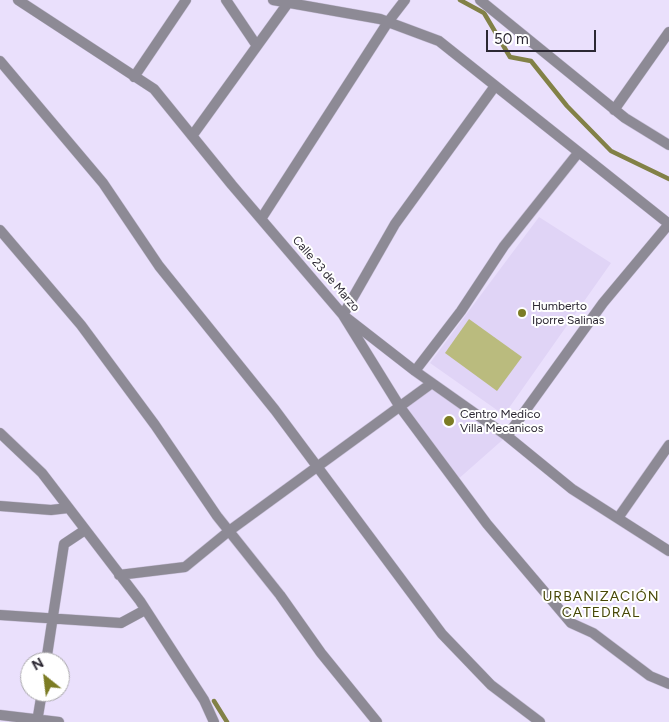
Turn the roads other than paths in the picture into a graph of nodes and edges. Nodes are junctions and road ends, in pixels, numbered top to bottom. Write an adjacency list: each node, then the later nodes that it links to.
1 (18, 0): 12 (street, Calle 23 de Marzo)
2 (186, 0): 12 (street)
3 (226, 0): 10 (street)
4 (273, 0): 7 (street)
5 (405, 0): 8 (street)
6 (480, 0): 14 (street)
7 (288, 3): 8 (street); 10 (street)
8 (388, 22): 13 (street); 18 (street)
9 (669, 32): 14 (street)
10 (257, 46): 15 (street)
11 (0, 61): 28 (street)
12 (134, 78): 15 (street, Calle 23 de Marzo)
13 (495, 86): 17 (street); 21 (street)
14 (614, 110): 16 (street)
15 (192, 136): 18 (street, Calle 23 de Marzo)
16 (669, 145)
17 (578, 152): 19 (street); 22 (street)
18 (261, 219): 21 (street, Calle 23 de Marzo)
19 (669, 224): 26 (street)
20 (0, 230): 33 (street)
21 (342, 315): 22 (street, Calle 23 de Marzo); 24 (street)
22 (415, 371): 23 (street, Calle 23 de Marzo)
23 (432, 383): 24 (street); 26 (street, Calle 23 de Marzo)
24 (400, 406): 28 (street); 40 (street)
25 (0, 433): 30 (street)
26 (507, 436): 31 (street, Calle 23 de Marzo)
27 (669, 445): 31 (street)
28 (318, 466): 33 (street); 47 (street)
29 (0, 506): 30 (street)
30 (68, 508): 32 (street)
31 (618, 518): 34 (street, Calle 23 de Marzo)
32 (85, 530): 35 (street); 38 (street)
33 (229, 531): 35 (street); 46 (street)
34 (669, 551)
35 (120, 575): 36 (street)
36 (145, 610): 38 (street); 45 (street)
37 (0, 615): 38 (street)
38 (53, 620): 39 (street)
39 (48, 652)
40 (669, 684)
41 (41, 702): 43 (street)
42 (0, 716): 43 (street)
43 (38, 721): 44 (street)
44 (59, 722)
45 (214, 722)
46 (377, 722)
47 (540, 722)

